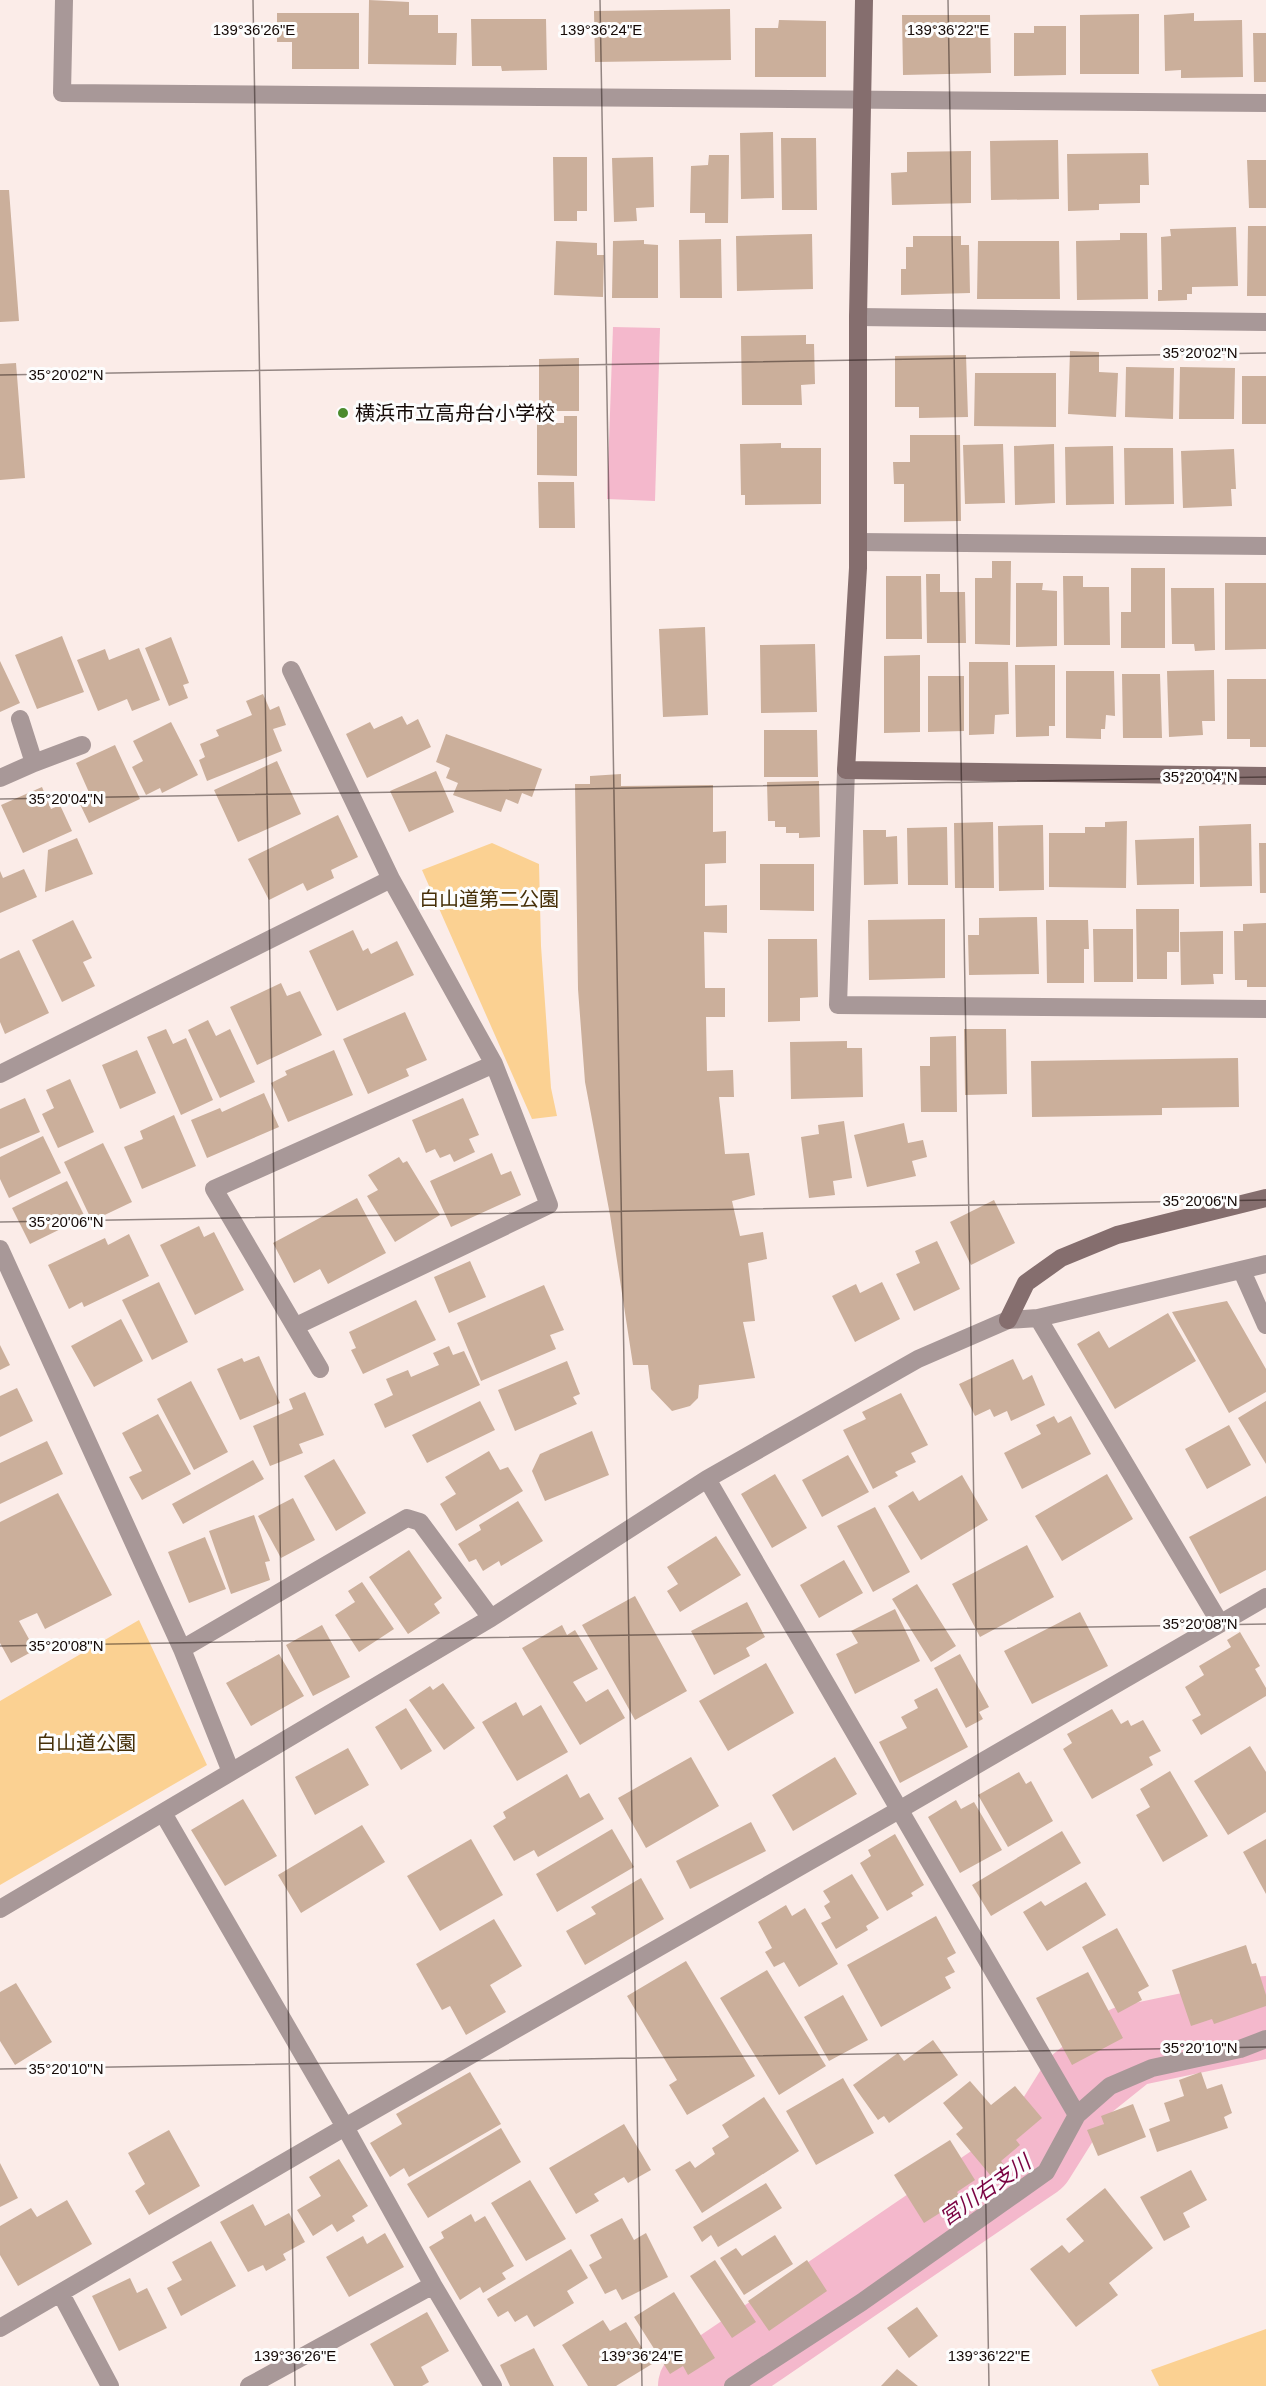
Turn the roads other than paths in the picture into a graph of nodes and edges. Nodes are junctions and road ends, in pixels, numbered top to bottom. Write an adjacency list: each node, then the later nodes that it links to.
1 (64, 0): 3 (street)
2 (864, 0): 3 (street)
3 (862, 98): 4 (street); 5 (street)
4 (1266, 103)
5 (858, 317): 6 (street); 7 (street)
6 (1266, 322)
7 (858, 542): 8 (street); 13 (street)
8 (1266, 546)
9 (291, 670): 16 (street)
10 (20, 719): 12 (street)
11 (82, 745): 12 (street)
12 (34, 763): 15 (street)
13 (846, 770): 14 (street); 17 (street)
14 (1266, 777)
15 (0, 778)
16 (391, 879): 18 (street); 19 (street)
17 (1266, 1010)
18 (494, 1064): 27 (street); 27 (street)
19 (0, 1074)
20 (1266, 1198): 25 (street)
21 (0, 1249): 33 (street)
22 (1266, 1264): 23 (street)
23 (1242, 1271): 24 (street); 26 (street)
24 (1038, 1318): 25 (street); 32 (street)
25 (1008, 1320): 29 (street)
26 (1266, 1325)
27 (296, 1326): 28 (street)
28 (320, 1369)
29 (707, 1479): 31 (street); 35 (street)
30 (1266, 1597): 32 (street)
31 (491, 1618): 33 (street); 34 (street)
32 (1220, 1623): 35 (street)
33 (182, 1649): 34 (street)
34 (231, 1772): 36 (street)
35 (899, 1810): 39 (street); 40 (street)
36 (163, 1813): 37 (street); 40 (street)
37 (0, 1909)
38 (1266, 2039): 39 (street)
39 (1076, 2114): 47 (street)
40 (345, 2127): 41 (street); 42 (street)
41 (433, 2285): 45 (street); 46 (street)
42 (61, 2294): 43 (street); 44 (street)
43 (0, 2328)
44 (110, 2386)
45 (249, 2386)
46 (493, 2386)
47 (733, 2386)

